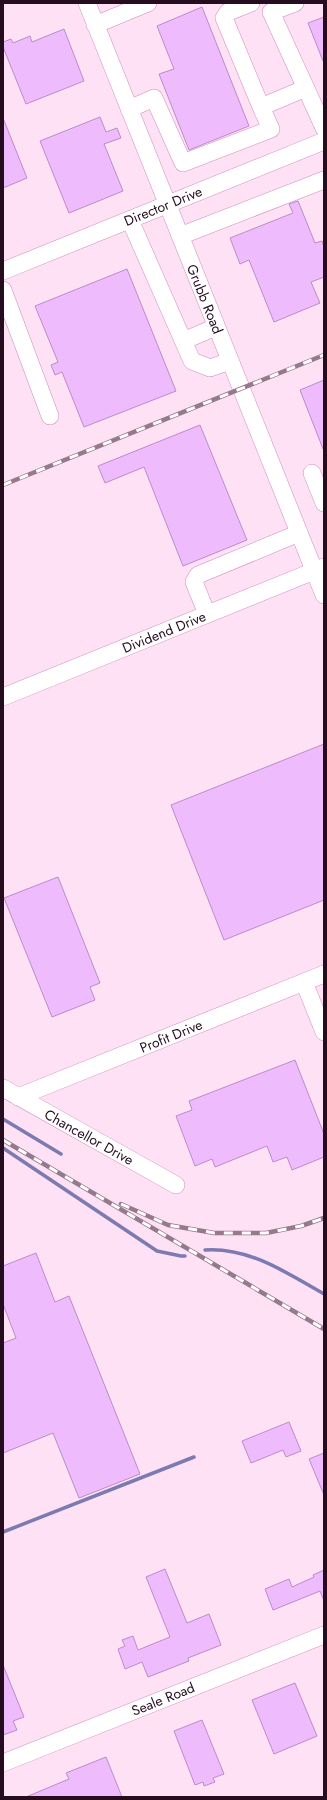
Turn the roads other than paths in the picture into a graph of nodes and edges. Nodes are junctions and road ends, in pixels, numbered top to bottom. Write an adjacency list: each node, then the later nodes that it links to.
1 (87, 3): 7 (street, Grubb Road)
2 (148, 3): 6 (street)
3 (251, 3): 9 (street)
4 (295, 3): 5 (street)
5 (268, 8): 8 (street)
6 (115, 9): 7 (street)
7 (96, 25): 10 (street, Grubb Road)
8 (306, 88): 9 (street); 11 (street)
9 (261, 107): 10 (street)
10 (129, 108): 14 (street, Grubb Road)
11 (324, 128)
12 (324, 141): 14 (street, Director Drive)
13 (324, 180): 16 (street)
14 (167, 204): 15 (street, Director Drive); 16 (street, Grubb Road)
15 (130, 220): 17 (street, Director Drive); 20 (street)
16 (180, 236): 19 (street, Grubb Road)
17 (3, 271)
18 (3, 290): 22 (street)
19 (216, 327): 20 (street); 21 (street, Grubb Road)
20 (183, 341): 21 (street)
21 (230, 361): 25 (street, Grubb Road)
22 (50, 416)
23 (312, 474): 24 (street)
24 (324, 503)
25 (299, 533): 26 (street, Grubb Road); 28 (street)
26 (319, 569): 27 (street, Grubb Road); 28 (street, Dividend Drive)
27 (324, 595)
28 (207, 614): 29 (street, Dividend Drive)
29 (3, 697)
30 (324, 974): 31 (street, Profit Drive)
31 (304, 982): 32 (street); 34 (street, Profit Drive)
32 (324, 1032)
33 (3, 1088): 34 (street, Chancellor Drive)
34 (18, 1097): 35 (street, Chancellor Drive)
35 (176, 1185)
36 (324, 1635): 37 (street, Seale Road)
37 (3, 1763)

